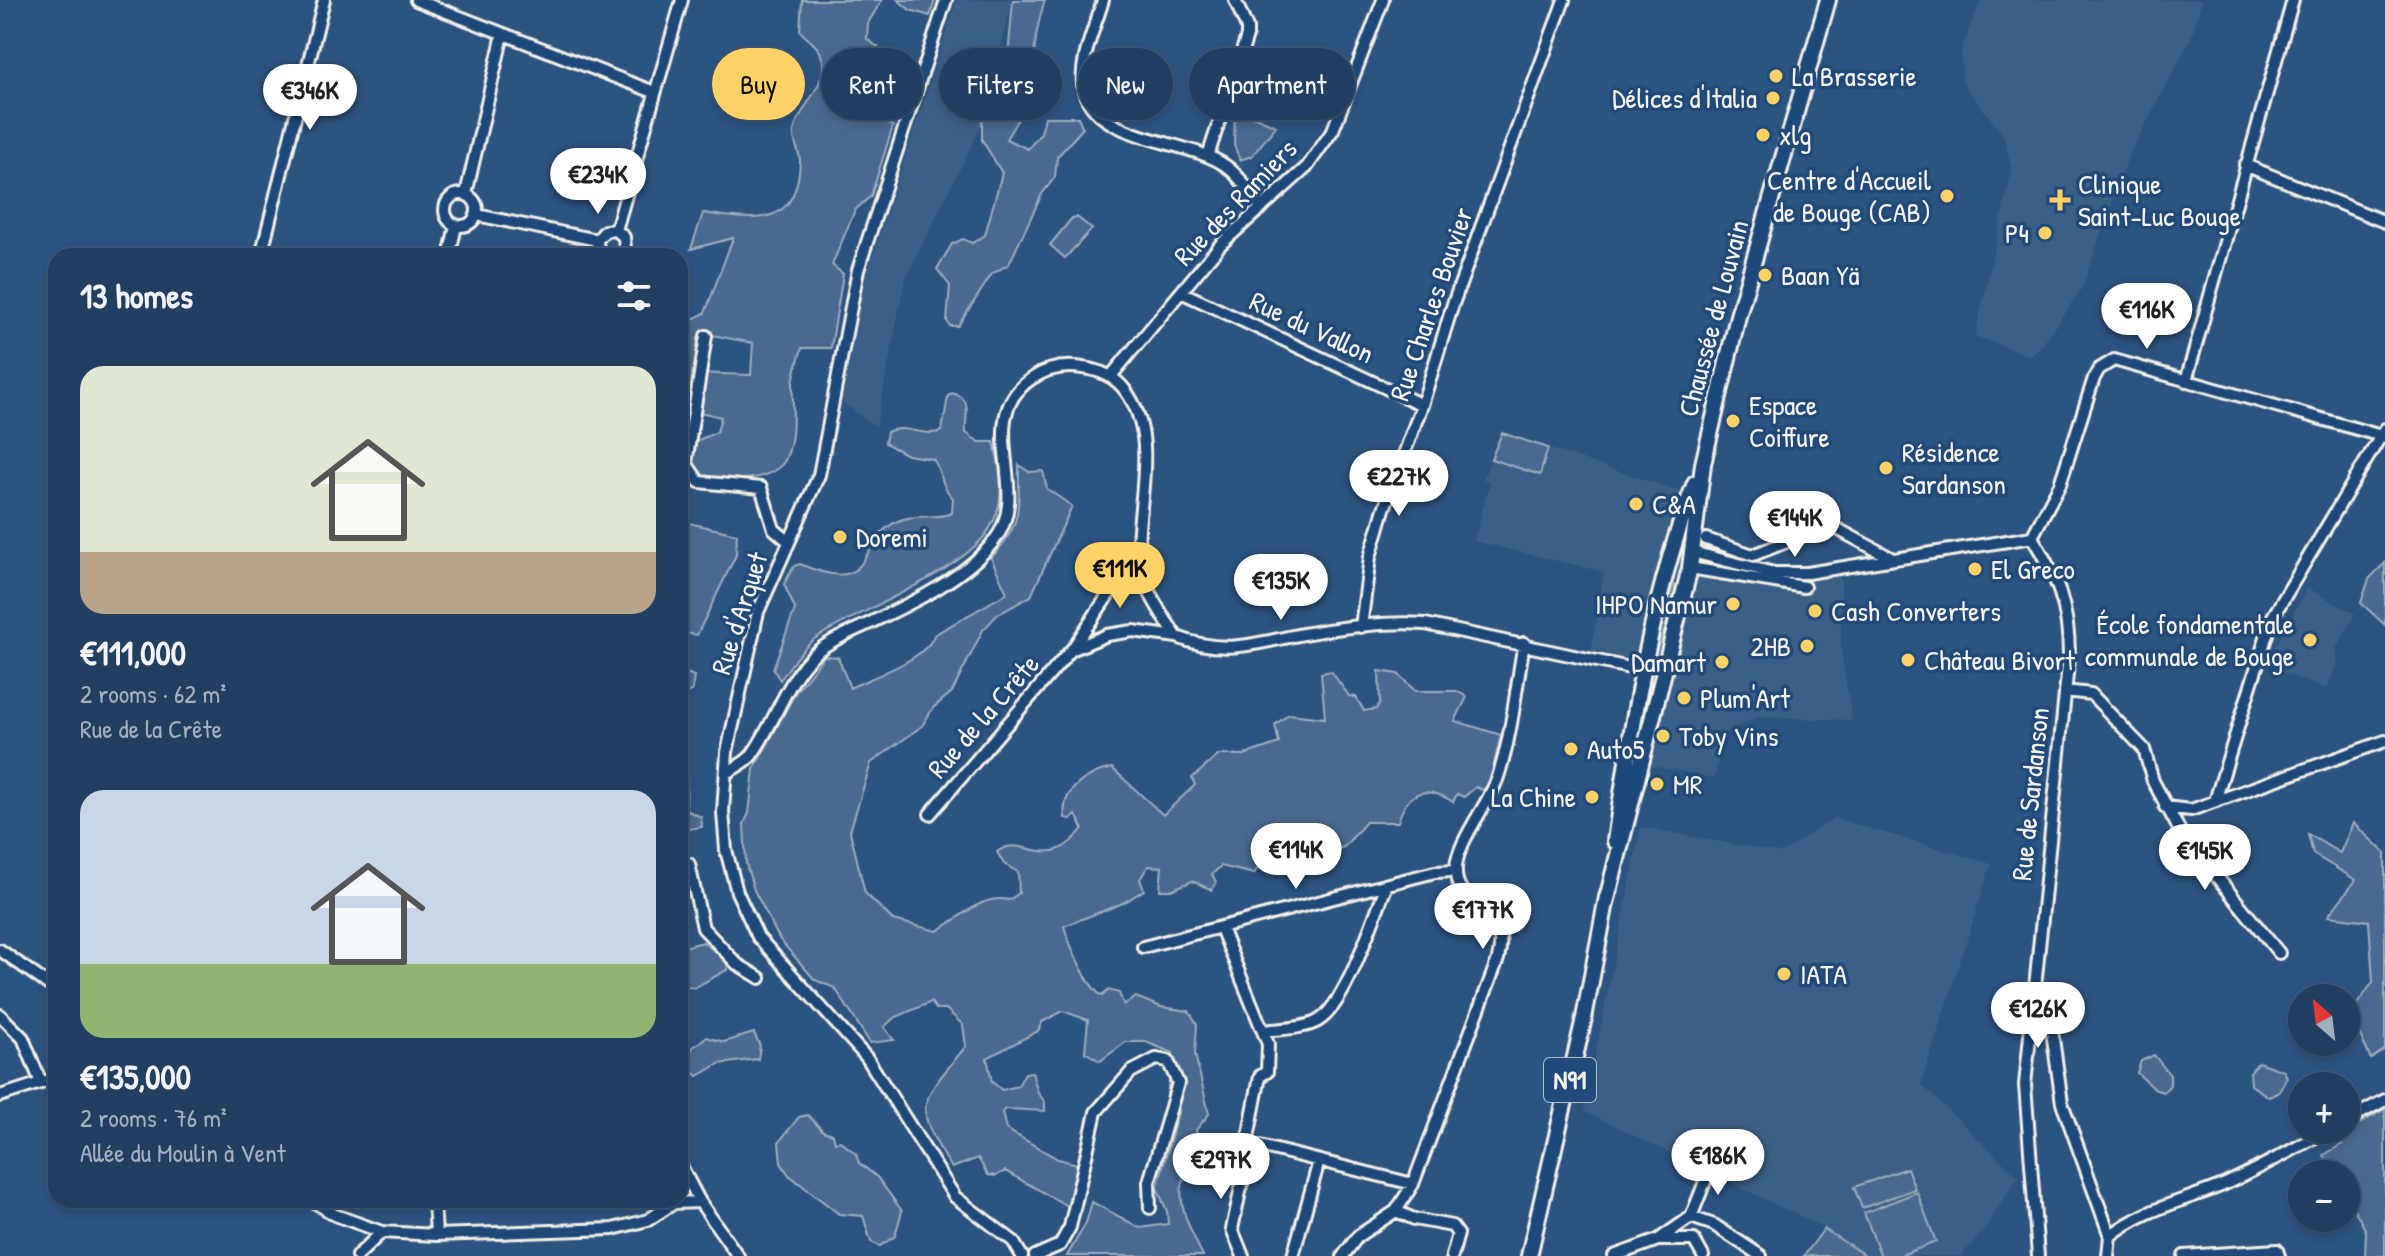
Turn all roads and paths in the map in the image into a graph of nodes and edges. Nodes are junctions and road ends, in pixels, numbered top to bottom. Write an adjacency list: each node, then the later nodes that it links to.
1 (324, 0): 22 (street)
2 (416, 0): 11 (street)
3 (682, 0): 12 (street)
4 (946, 0): 37 (street, Rue d'Arquet)
5 (1103, 0): 13 (street)
6 (1235, 0): 13 (street)
7 (1383, 0): 16 (street, Rue des Ramiers)
8 (1564, 0): 30 (street, Rue Charles Bouvier)
9 (1828, 0): 33 (main road, Chaussée de Louvain / N91)
10 (2293, 0): 14 (street)
11 (503, 34): 12 (street); 15 (street)
12 (654, 92): 20 (street)
13 (1208, 156): 16 (street)
14 (2245, 165): 18 (street); 29 (street)
15 (466, 194): 17 (street); 19 (street)
16 (1262, 208): 26 (street, Rue des Ramiers)
17 (477, 215): 19 (street); 21 (street)
18 (2385, 222)
19 (456, 226): 23 (street)
20 (616, 230): 21 (street); 25 (street)
21 (597, 240): 24 (street)
22 (263, 248)
23 (451, 248)
24 (598, 248)
25 (625, 248)
26 (1181, 292): 28 (street, Rue des Ramiers); 30 (street, Rue du Vallon)
27 (706, 336): 32 (street)
28 (1111, 376): 39 (street); 54 (street)
29 (2186, 381): 31 (street); 35 (street)
30 (1422, 405): 44 (street, Rue Charles Bouvier)
31 (2384, 434): 55 (street)
32 (688, 450)
33 (1703, 464): 38 (main road, Chaussée de Louvain / N91); 40 (main road, Chaussée de Louvain / N91)
34 (688, 466): 37 (street)
35 (2032, 537): 41 (street); 50 (street, Rue de Sardanson)
36 (1706, 539): 41 (street)
37 (788, 541): 54 (street, Rue d'Arquet)
38 (1673, 545): 40 (main road); 49 (main road, Chaussée de Louvain / N91)
39 (1138, 550): 45 (street); 47 (street, Rue de la Crête)
40 (1692, 552): 41 (street); 42 (main road, Chaussée de Louvain / N91)
41 (1893, 559)
42 (1690, 568): 43 (street); 48 (main road, Chaussée de Louvain / N91)
43 (1804, 587)
44 (1361, 627): 45 (street, Rue de la Crête); 46 (street, Rue de la Crête)
45 (1177, 637): 47 (street, Rue de la Crête)
46 (1524, 643): 49 (street, Rue de la Crête); 59 (street)
47 (1071, 650): 57 (street, Rue de la Crête)
48 (1665, 669): 49 (main road); 52 (main road, Chaussée de Louvain / N91)
49 (1644, 671): 51 (main road, Chaussée de Louvain / N91)
50 (2065, 691): 56 (street); 68 (street, Rue de Sardanson)
51 (1633, 730): 52 (main road); 61 (main road, Chaussée de Louvain / N91)
52 (1650, 733): 61 (main road, Chaussée de Louvain / N91)
53 (2385, 741): 55 (street)
54 (726, 773): 96 (street, Rue d'Arquet)
55 (2215, 801): 56 (street)
56 (2165, 807): 65 (street)
57 (930, 814)
58 (689, 864): 66 (street)
59 (1456, 871): 60 (street); 81 (street)
60 (1387, 885): 62 (street); 70 (street)
61 (1606, 903): 102 (main road, Chaussée de Louvain / N91)
62 (1221, 928): 63 (street); 70 (street)
63 (1143, 947)
64 (0, 950): 67 (street)
65 (2279, 953)
66 (760, 978)
67 (48, 984)
68 (2033, 988): 92 (street); 106 (street, Rue de Sardanson)
69 (0, 1015): 72 (street)
70 (1263, 1031): 77 (street)
71 (48, 1081): 72 (street)
72 (41, 1083): 73 (street)
73 (0, 1096)
74 (2385, 1100): 75 (street)
75 (2360, 1113)
76 (2301, 1144): 92 (street)
77 (1253, 1149): 78 (street); 98 (street)
78 (1319, 1161): 81 (street); 99 (street)
79 (1712, 1164): 89 (street)
80 (688, 1179): 83 (street)
81 (1413, 1184): 88 (street)
82 (688, 1202): 83 (street)
83 (700, 1202): 95 (street)
84 (324, 1208): 90 (street)
85 (434, 1208): 91 (street)
86 (666, 1208): 91 (street)
87 (1150, 1208): 97 (street)
88 (1396, 1211): 100 (street); 101 (street)
89 (1691, 1217): 93 (street); 105 (street)
90 (382, 1232): 91 (street); 94 (street)
91 (436, 1235)
92 (2110, 1236): 107 (street)
93 (1658, 1240): 103 (street); 104 (street)
94 (357, 1256)
95 (738, 1256)
96 (1022, 1256)
97 (1035, 1256)
98 (1243, 1256)
99 (1293, 1256)
100 (1343, 1256)
101 (1452, 1256)
102 (1529, 1256)
103 (1614, 1256)
104 (1703, 1256)
105 (1761, 1256)
106 (2038, 1256)
107 (2108, 1256)
108 (2184, 1256): 109 (street)
109 (2279, 1256)

